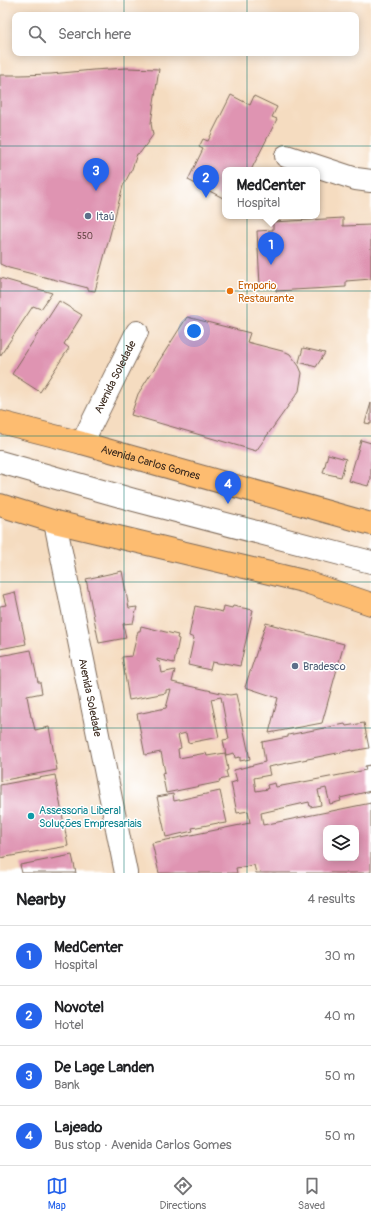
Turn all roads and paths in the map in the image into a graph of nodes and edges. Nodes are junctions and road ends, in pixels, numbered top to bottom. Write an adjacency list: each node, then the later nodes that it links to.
1 (286, 156): 2 (street)
2 (319, 167)
3 (320, 167): 4 (street)
4 (371, 181)
5 (137, 332): 7 (street, Avenida Soledade)
6 (0, 422): 7 (main road, Avenida Carlos Gomes)
7 (82, 443): 11 (main road, Avenida Carlos Gomes)
8 (0, 462): 12 (street)
9 (0, 505): 10 (main road)
10 (55, 522): 13 (main road); 14 (street, Avenida Soledade)
11 (371, 524)
12 (371, 562)
13 (371, 604)
14 (126, 873)

